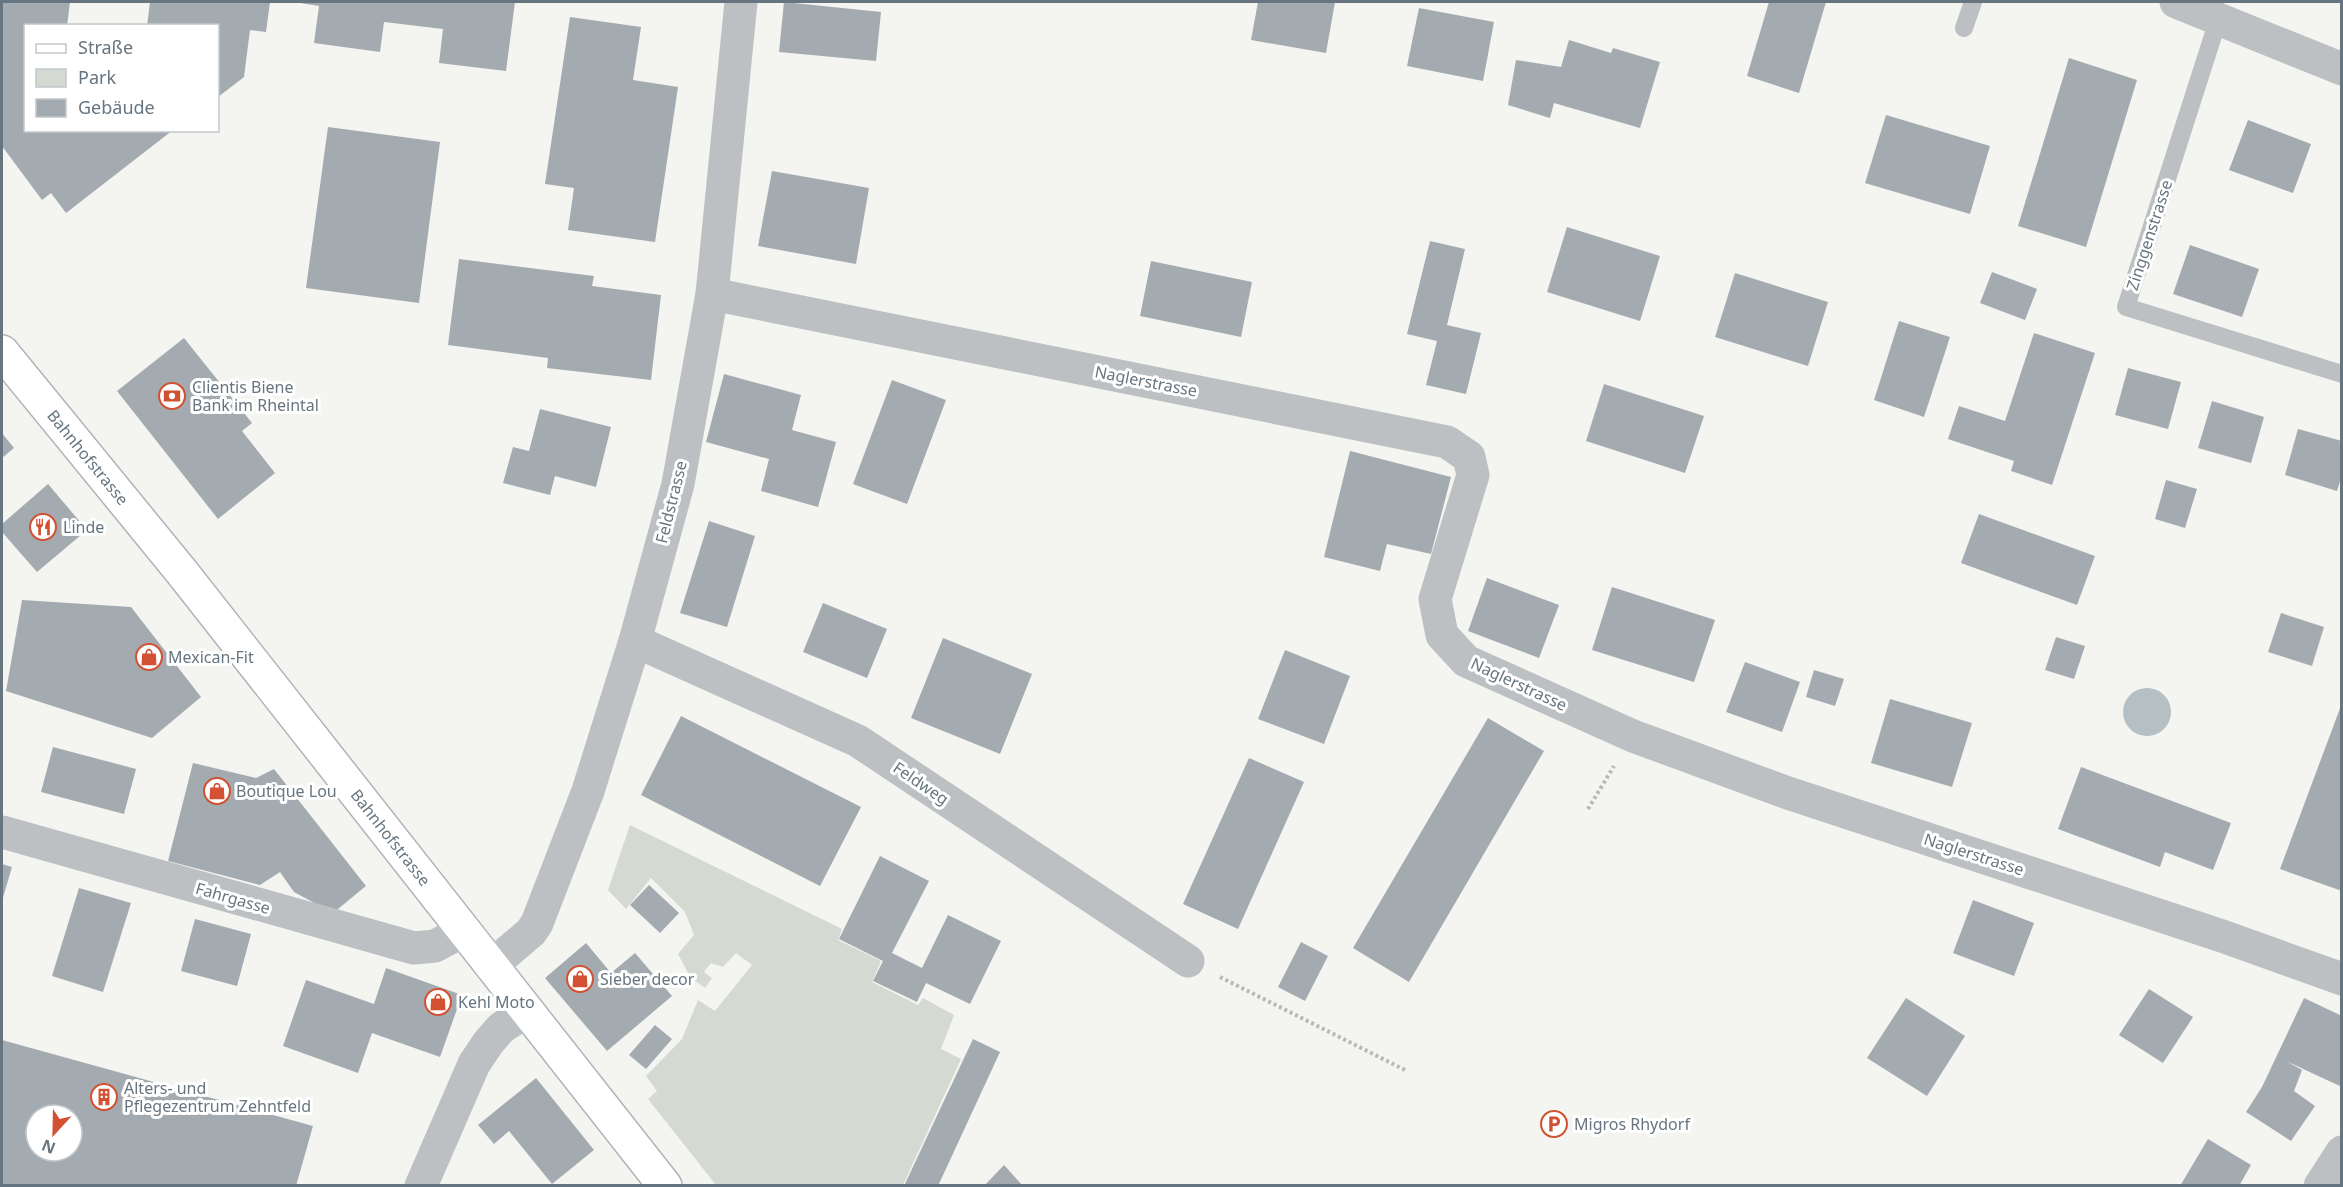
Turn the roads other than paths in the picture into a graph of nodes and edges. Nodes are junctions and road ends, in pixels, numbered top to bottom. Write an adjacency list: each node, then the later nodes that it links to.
1 (741, 2): 7 (street, Feldstrasse)
2 (1973, 2): 5 (lane)
3 (2176, 2): 4 (street)
4 (2219, 17): 6 (street); 9 (lane, Zinggenstrasse)
5 (1964, 28)
6 (2342, 69)
7 (712, 294): 10 (street, Feldstrasse); 15 (street, Naglerstrasse)
8 (2, 352): 12 (main road, Bahnhofstrasse)
9 (2342, 374)
10 (635, 641): 13 (street, Feldweg); 14 (street, Feldstrasse)
11 (2, 832): 12 (street, Fahrgasse)
12 (463, 931): 14 (main road, Bahnhofstrasse)
13 (1188, 961)
14 (491, 966): 16 (main road, Bahnhofstrasse)
15 (2342, 979)
16 (526, 1011): 18 (street); 19 (main road, Bahnhofstrasse)
17 (2342, 1152): 20 (street)
18 (422, 1185)
19 (665, 1185)
20 (2320, 1185)

